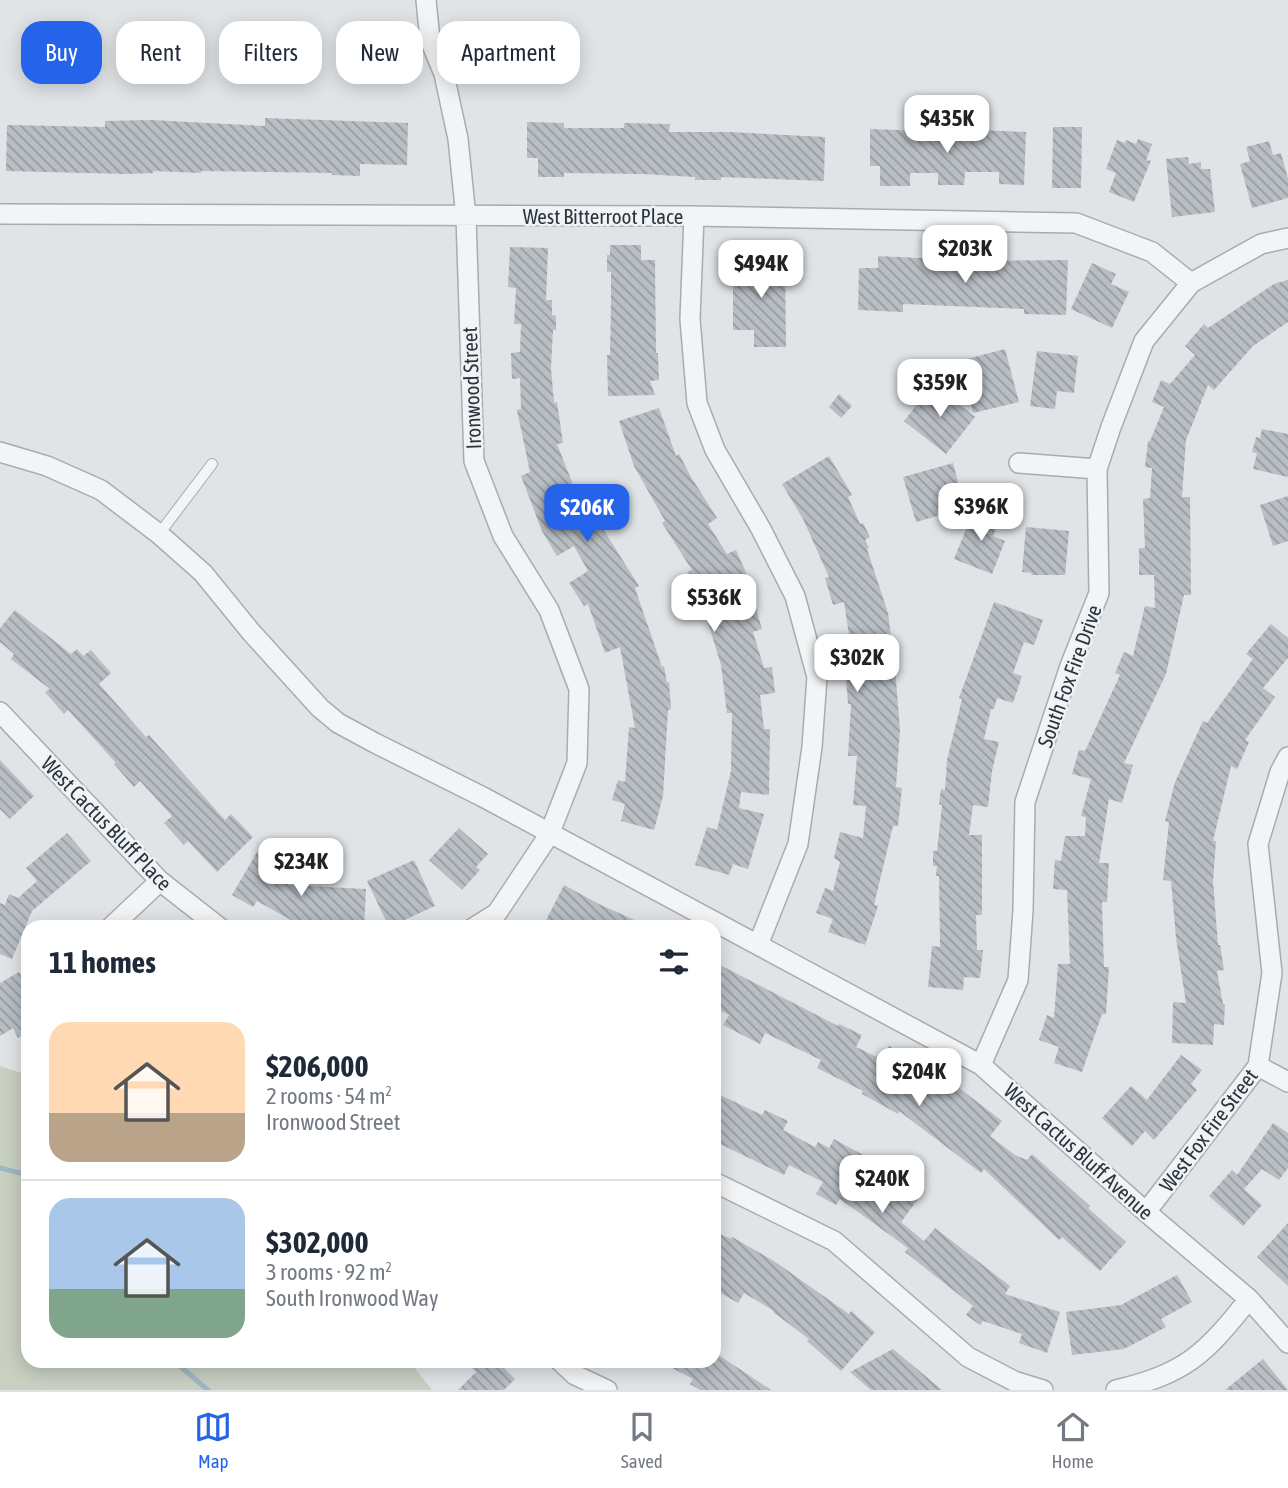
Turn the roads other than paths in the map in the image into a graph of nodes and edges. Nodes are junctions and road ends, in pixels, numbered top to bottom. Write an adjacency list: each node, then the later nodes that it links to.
1 (426, 0): 3 (street, Ironwood Street)
2 (0, 214): 3 (street, West Bitterroot Place)
3 (466, 216): 4 (street, West Bitterroot Place); 14 (street, Ironwood Street)
4 (694, 216): 6 (street, West Bitterroot Place); 21 (street)
5 (1288, 237): 6 (street, South Fox Fire Drive)
6 (1191, 283): 10 (street, South Fox Fire Drive)
7 (0, 452): 11 (street, West Cactus Bluff Avenue)
8 (1019, 463): 10 (street)
9 (212, 464): 11 (lane)
10 (1097, 468): 22 (street, South Fox Fire Drive)
11 (159, 534): 14 (street, West Cactus Bluff Avenue)
12 (0, 712): 15 (street, West Cactus Bluff Place)
13 (1288, 757): 23 (street, West Fox Fire Street)
14 (549, 835): 18 (street); 19 (street, West Cactus Bluff Avenue)
15 (160, 881): 16 (street); 17 (street, West Cactus Bluff Place)
16 (119, 920)
17 (210, 920)
18 (486, 920)
19 (710, 920)
20 (721, 926): 21 (street, West Cactus Bluff Avenue)
21 (758, 945): 22 (street, West Cactus Bluff Avenue)
22 (981, 1065): 26 (street, West Cactus Bluff Avenue)
23 (1258, 1066): 24 (street); 26 (street, West Fox Fire Street)
24 (1288, 1082)
25 (721, 1185): 32 (street)
26 (1146, 1212): 27 (street, West Cactus Bluff Avenue)
27 (1249, 1299): 28 (street, West Cactus Bluff Avenue); 30 (street)
28 (1288, 1343)
29 (567, 1368): 31 (street)
30 (1150, 1386): 33 (street)
31 (607, 1390)
32 (1043, 1390)
33 (1116, 1390)

